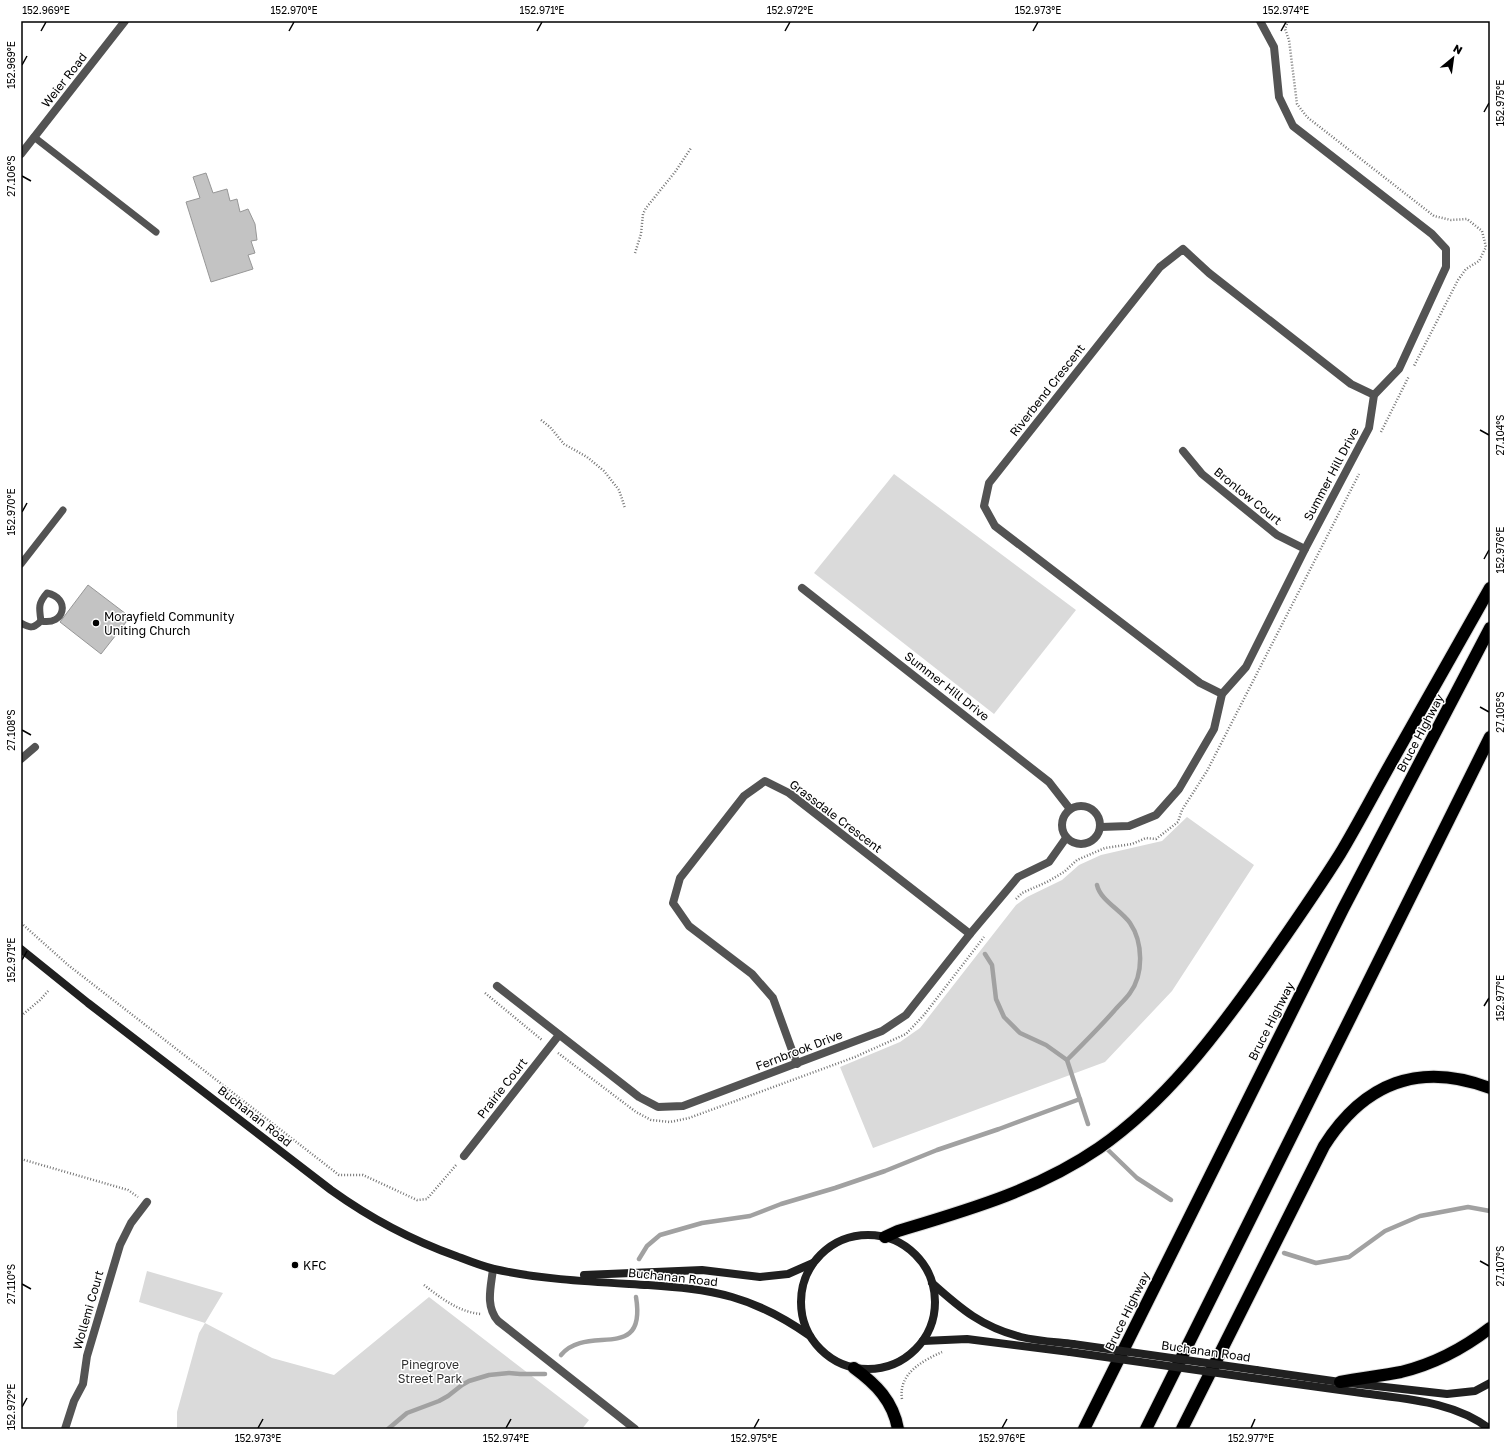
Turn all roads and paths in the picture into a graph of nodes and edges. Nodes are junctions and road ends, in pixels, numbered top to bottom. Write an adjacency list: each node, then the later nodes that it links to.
1 (125, 21): 4 (street, Weier Road)
2 (1261, 21): 9 (street)
3 (1288, 21): 11 (path)
4 (34, 137): 6 (street, Weier Road); 7 (lane)
5 (691, 148): 8 (path)
6 (21, 154)
7 (156, 232)
8 (635, 253)
9 (1374, 395): 16 (street, Summer Hill Drive); 23 (street, Riverbend Crescent)
10 (541, 420): 14 (path)
11 (1379, 434)
12 (1183, 451): 16 (street, Bronlow Court)
13 (1362, 469): 30 (path)
14 (625, 508)
15 (62, 510): 17 (lane)
16 (1305, 549): 23 (street, Summer Hill Drive)
17 (21, 564)
18 (802, 588): 27 (street, Summer Hill Drive)
19 (1490, 588): 46 (highway)
20 (41, 622): 21 (lane)
21 (21, 623)
22 (1490, 628): 64 (highway, Bruce Highway)
23 (1222, 694): 28 (street, Summer Hill Drive)
24 (1490, 737): 65 (highway)
25 (35, 747): 26 (street)
26 (21, 759)
27 (1070, 809): 28 (street); 29 (street)
28 (1101, 827): 29 (street)
29 (1066, 838): 32 (street, Fernbrook Drive)
30 (1014, 901)
31 (21, 923): 43 (path)
32 (970, 934): 41 (street, Fernbrook Drive); 41 (street, Grassdale Crescent)
33 (985, 935): 40 (path)
34 (21, 949): 48 (main road, Buchanan Road)
35 (497, 986): 39 (street, Fernbrook Drive)
36 (49, 990): 38 (path)
37 (485, 994): 40 (path)
38 (21, 1016)
39 (559, 1035): 40 (street, Prairie Court); 41 (street, Fernbrook Drive)
40 (550, 1046): 43 (street, Prairie Court)
41 (796, 1064)
42 (1490, 1088): 66 (highway)
43 (464, 1156)
44 (21, 1159): 45 (path)
45 (147, 1202): 61 (street, Wollemi Court)
46 (884, 1237): 47 (main road); 50 (main road)
47 (813, 1263): 49 (main road, Buchanan Road); 54 (main road)
48 (493, 1269): 49 (main road, Buchanan Road); 52 (street)
49 (547, 1277): 54 (main road, Buchanan Road)
50 (932, 1283): 55 (main road); 58 (main road, Buchanan Road, bridge)
51 (424, 1285): 52 (path)
52 (492, 1315): 62 (street)
53 (1490, 1328): 58 (highway)
54 (810, 1336): 57 (main road)
55 (923, 1341): 57 (main road); 67 (main road, Buchanan Road, bridge)
56 (947, 1351): 60 (path)
57 (854, 1368): 60 (highway)
58 (1340, 1382): 59 (main road, Buchanan Road)
59 (1490, 1383)
60 (894, 1410): 63 (highway)
61 (65, 1429)
62 (635, 1429)
63 (898, 1429)
64 (1084, 1429)
65 (1146, 1429)
66 (1182, 1429)
67 (1490, 1429)

